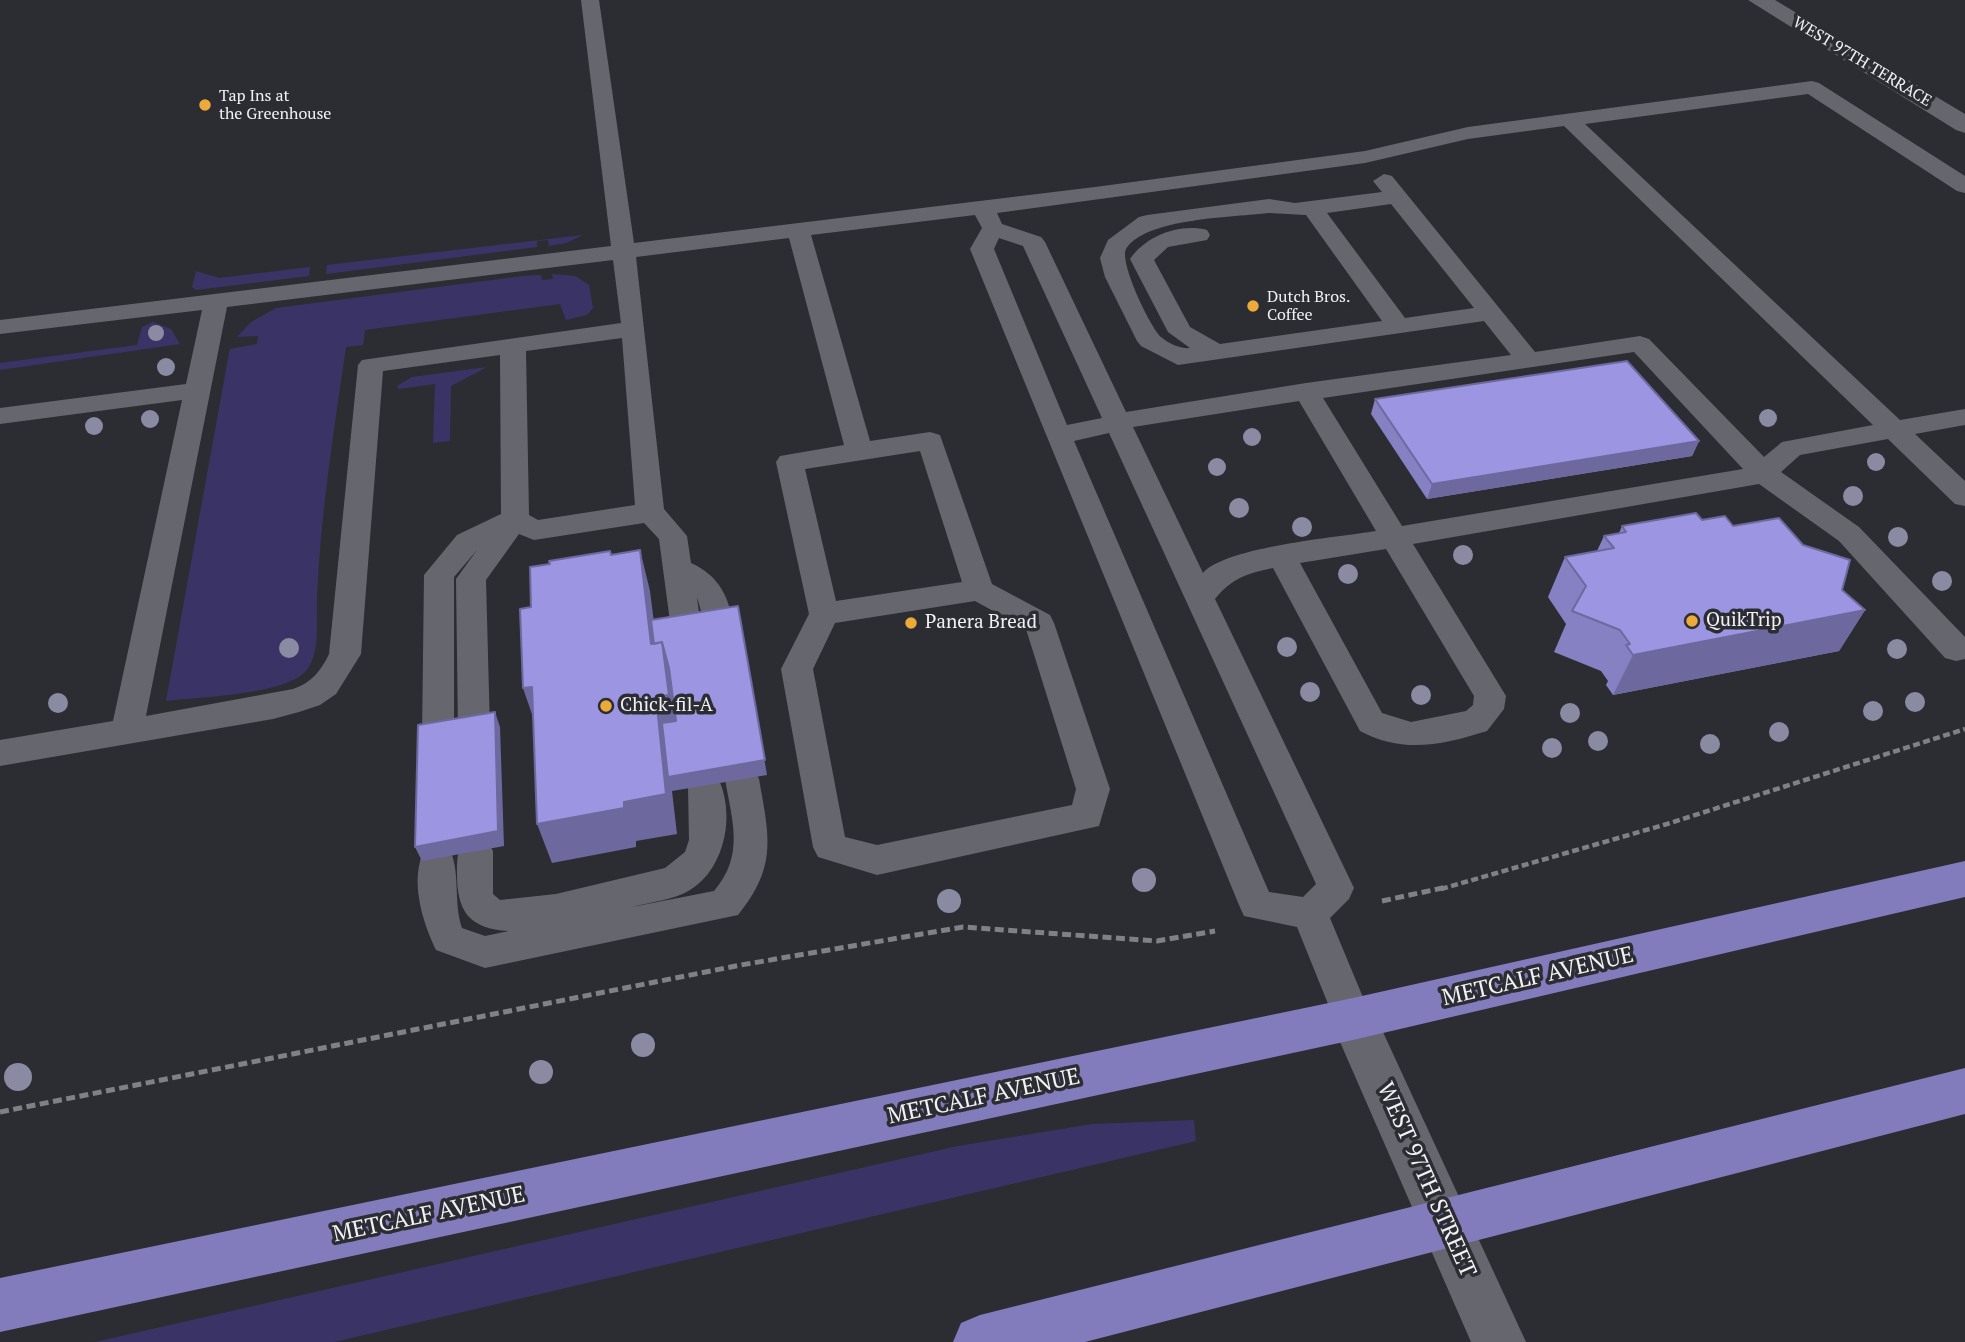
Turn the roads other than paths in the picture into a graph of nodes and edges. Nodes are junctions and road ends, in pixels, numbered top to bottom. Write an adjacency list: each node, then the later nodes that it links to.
1 (590, 0): 11 (lane)
2 (1759, 0): 4 (street, WEST 97TH TERRACE)
3 (1567, 118): 5 (lane); 6 (lane); 25 (lane)
4 (1965, 125)
5 (1365, 157): 7 (lane); 9 (lane)
6 (1965, 186)
7 (1397, 197): 8 (lane); 13 (lane)
8 (1304, 209): 14 (lane); 18 (lane); 18 (lane)
9 (988, 217): 10 (lane); 24 (lane); 26 (lane)
10 (798, 230): 11 (lane); 27 (lane)
11 (623, 251): 12 (lane); 16 (lane)
12 (216, 300): 15 (lane); 20 (lane)
13 (1491, 313): 14 (lane); 19 (lane)
14 (1398, 326): 18 (lane)
15 (0, 327)
16 (634, 329): 17 (lane); 30 (lane)
17 (513, 346): 31 (lane); 41 (lane)
18 (1216, 352)
19 (1528, 360): 21 (lane); 28 (lane)
20 (198, 390): 22 (lane); 41 (lane)
21 (1306, 391): 24 (lane); 32 (lane)
22 (0, 416)
23 (1965, 417): 25 (lane)
24 (1117, 425): 26 (lane); 36 (lane)
25 (1895, 429): 28 (lane); 29 (lane)
26 (1058, 436): 50 (lane)
27 (859, 452): 35 (lane); 37 (lane)
28 (1765, 474): 32 (lane); 40 (lane)
29 (1965, 497)
30 (650, 512): 31 (lane); 34 (lane)
31 (515, 519): 42 (lane); 43 (lane)
32 (1396, 537): 33 (lane); 33 (lane)
33 (1282, 557): 36 (lane)
34 (676, 568): 38 (lane); 39 (lane)
35 (979, 590): 37 (lane); 37 (lane)
36 (1199, 598): 50 (lane)
37 (824, 614)
38 (718, 624)
39 (686, 629)
40 (1965, 648)
41 (127, 731): 44 (lane)
42 (474, 731)
43 (438, 738)
44 (0, 753)
45 (742, 779): 48 (lane)
46 (705, 786): 47 (lane)
47 (475, 851)
48 (437, 858)
49 (1965, 879): 51 (main road, METCALF AVENUE)
50 (1310, 914): 51 (lane)
51 (1353, 1019): 53 (street, WEST 97TH STREET); 54 (main road, METCALF AVENUE)
52 (1965, 1091): 53 (main road)
53 (1446, 1225): 55 (main road); 56 (street, WEST 97TH STREET)
54 (0, 1305)
55 (980, 1342)
56 (1499, 1342)

